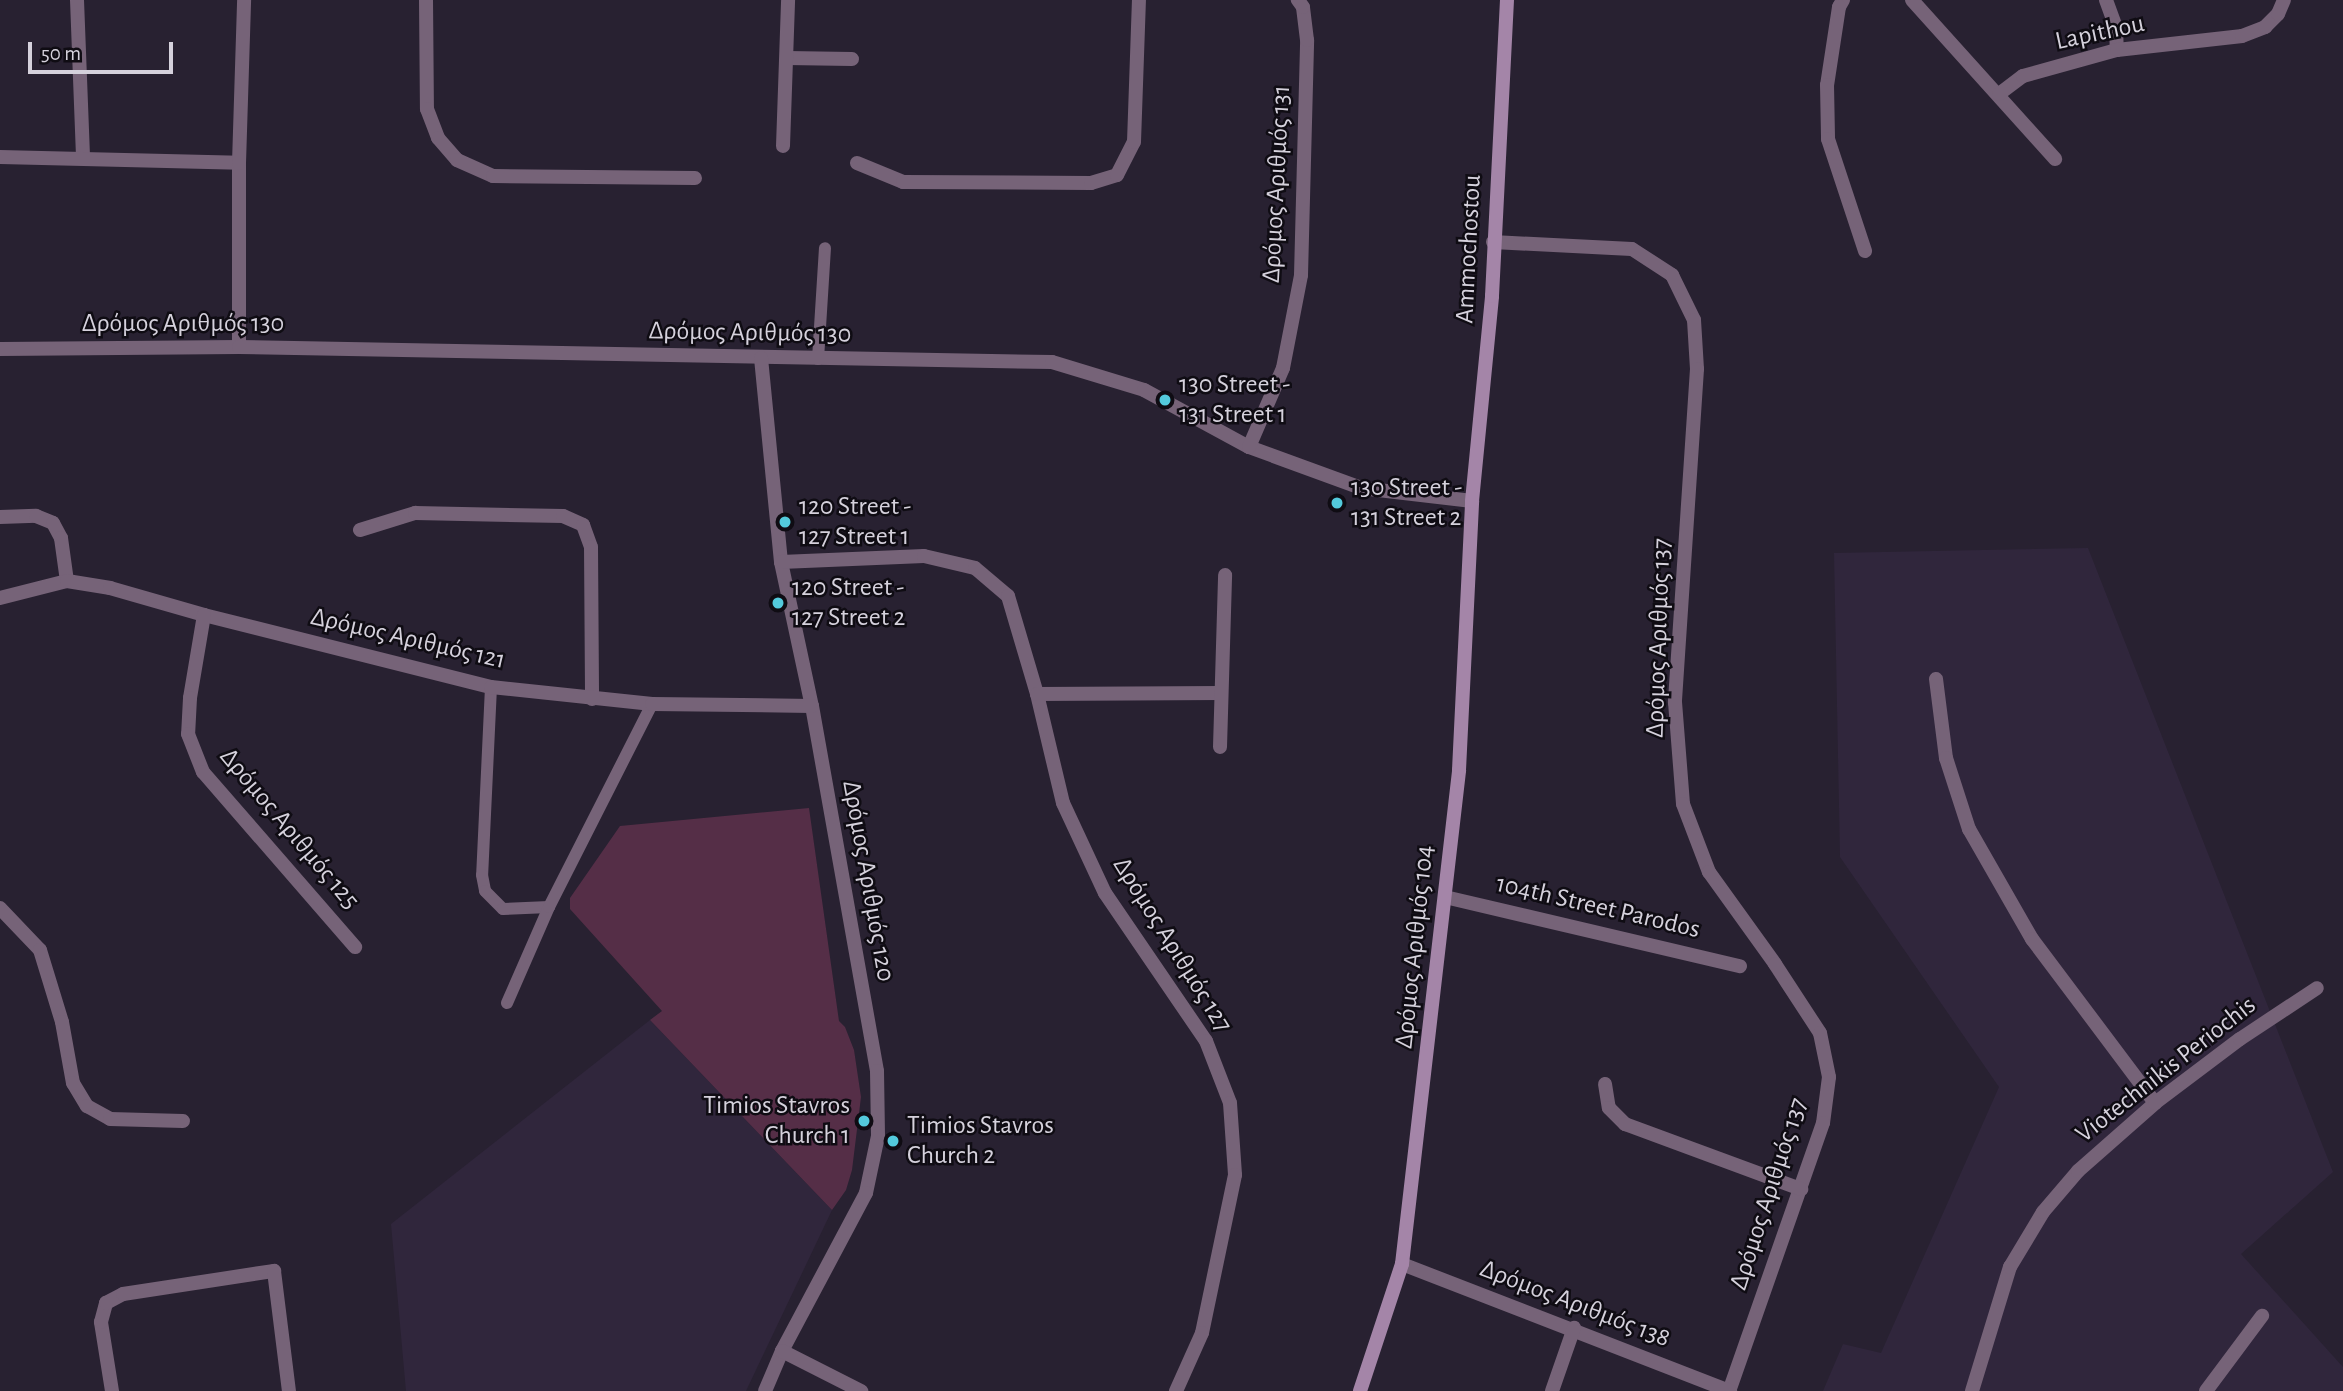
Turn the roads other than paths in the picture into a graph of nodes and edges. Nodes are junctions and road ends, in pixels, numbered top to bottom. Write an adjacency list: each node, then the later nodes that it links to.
1 (77, 0): 18 (street)
2 (244, 0): 20 (street)
3 (426, 0): 22 (street)
4 (788, 0): 13 (street)
5 (1139, 0): 21 (street)
6 (1298, 0): 30 (street, Δρόμος Αριθμός 131)
7 (1507, 0): 23 (street, Ammochostou)
8 (1843, 0): 25 (street)
9 (1912, 0): 15 (street)
10 (2106, 0): 12 (street)
11 (2284, 0): 12 (street, Lapithou)
12 (2117, 50): 15 (street, Lapithou)
13 (787, 58): 14 (street); 16 (street)
14 (852, 59)
15 (1999, 94): 19 (street)
16 (783, 146)
17 (0, 157): 18 (street)
18 (83, 157): 20 (street)
19 (2055, 159)
20 (239, 163): 26 (street)
21 (857, 163)
22 (695, 178)
23 (1493, 242): 31 (street, Ammochostou); 57 (street, Δρόμος Αριθμός 137)
24 (825, 248): 29 (lane)
25 (1866, 251)
26 (239, 347): 27 (street, Δρόμος Αριθμός 130); 28 (street, Δρόμος Αριθμός 130)
27 (0, 349)
28 (761, 358): 29 (street, Δρόμος Αριθμός 130); 34 (street, Δρόμος Αριθμός 120)
29 (818, 359): 30 (street, Δρόμος Αριθμός 130)
30 (1250, 447): 31 (street, Δρόμος Αριθμός 130)
31 (1472, 501): 47 (street, Δρόμος Αριθμός 104)
32 (0, 517): 36 (street)
33 (360, 530): 43 (street)
34 (781, 562): 41 (street, Δρόμος Αριθμός 127); 45 (street, Δρόμος Αριθμός 120)
35 (1225, 575): 42 (street)
36 (67, 581): 37 (street, Δρόμος Αριθμός 121); 38 (street, Δρόμος Αριθμός 121)
37 (0, 598)
38 (204, 615): 40 (street, Δρόμος Αριθμός 121); 50 (street, Δρόμος Αριθμός 125)
39 (1936, 679): 55 (street)
40 (491, 687): 43 (street, Δρόμος Αριθμός 121); 48 (lane)
41 (1037, 694): 42 (street); 66 (street, Δρόμος Αριθμός 127)
42 (1221, 694): 46 (street)
43 (593, 699): 44 (street, Δρόμος Αριθμός 121)
44 (652, 704): 45 (street, Δρόμος Αριθμός 121); 48 (lane)
45 (812, 706): 61 (street, Δρόμος Αριθμός 120)
46 (1220, 747)
47 (1445, 897): 51 (street, 104th Street Parodos); 58 (street, Δρόμος Αριθμός 104)
48 (549, 907): 53 (lane)
49 (0, 908): 56 (street)
50 (355, 947)
51 (1740, 966)
52 (2317, 988): 55 (street, Viotechnikis Periochis)
53 (507, 1003)
54 (1605, 1084): 57 (street)
55 (2155, 1103): 70 (street, Viotechnikis Periochis)
56 (183, 1121)
57 (1801, 1189): 69 (street, Δρόμος Αριθμός 137)
58 (1402, 1264): 60 (street, Δρόμος Αριθμός 138); 67 (street, Δρόμος Αριθμός 104)
59 (2262, 1316): 71 (street)
60 (1574, 1328): 68 (street); 69 (street, Δρόμος Αριθμός 138)
61 (782, 1351): 64 (street, Δρόμος Αριθμός 120); 65 (street)
62 (112, 1391): 63 (street)
63 (289, 1391)
64 (765, 1391)
65 (861, 1391)
66 (1176, 1391)
67 (1360, 1391)
68 (1552, 1391)
69 (1730, 1391)
70 (1972, 1391)
71 (2206, 1391)

